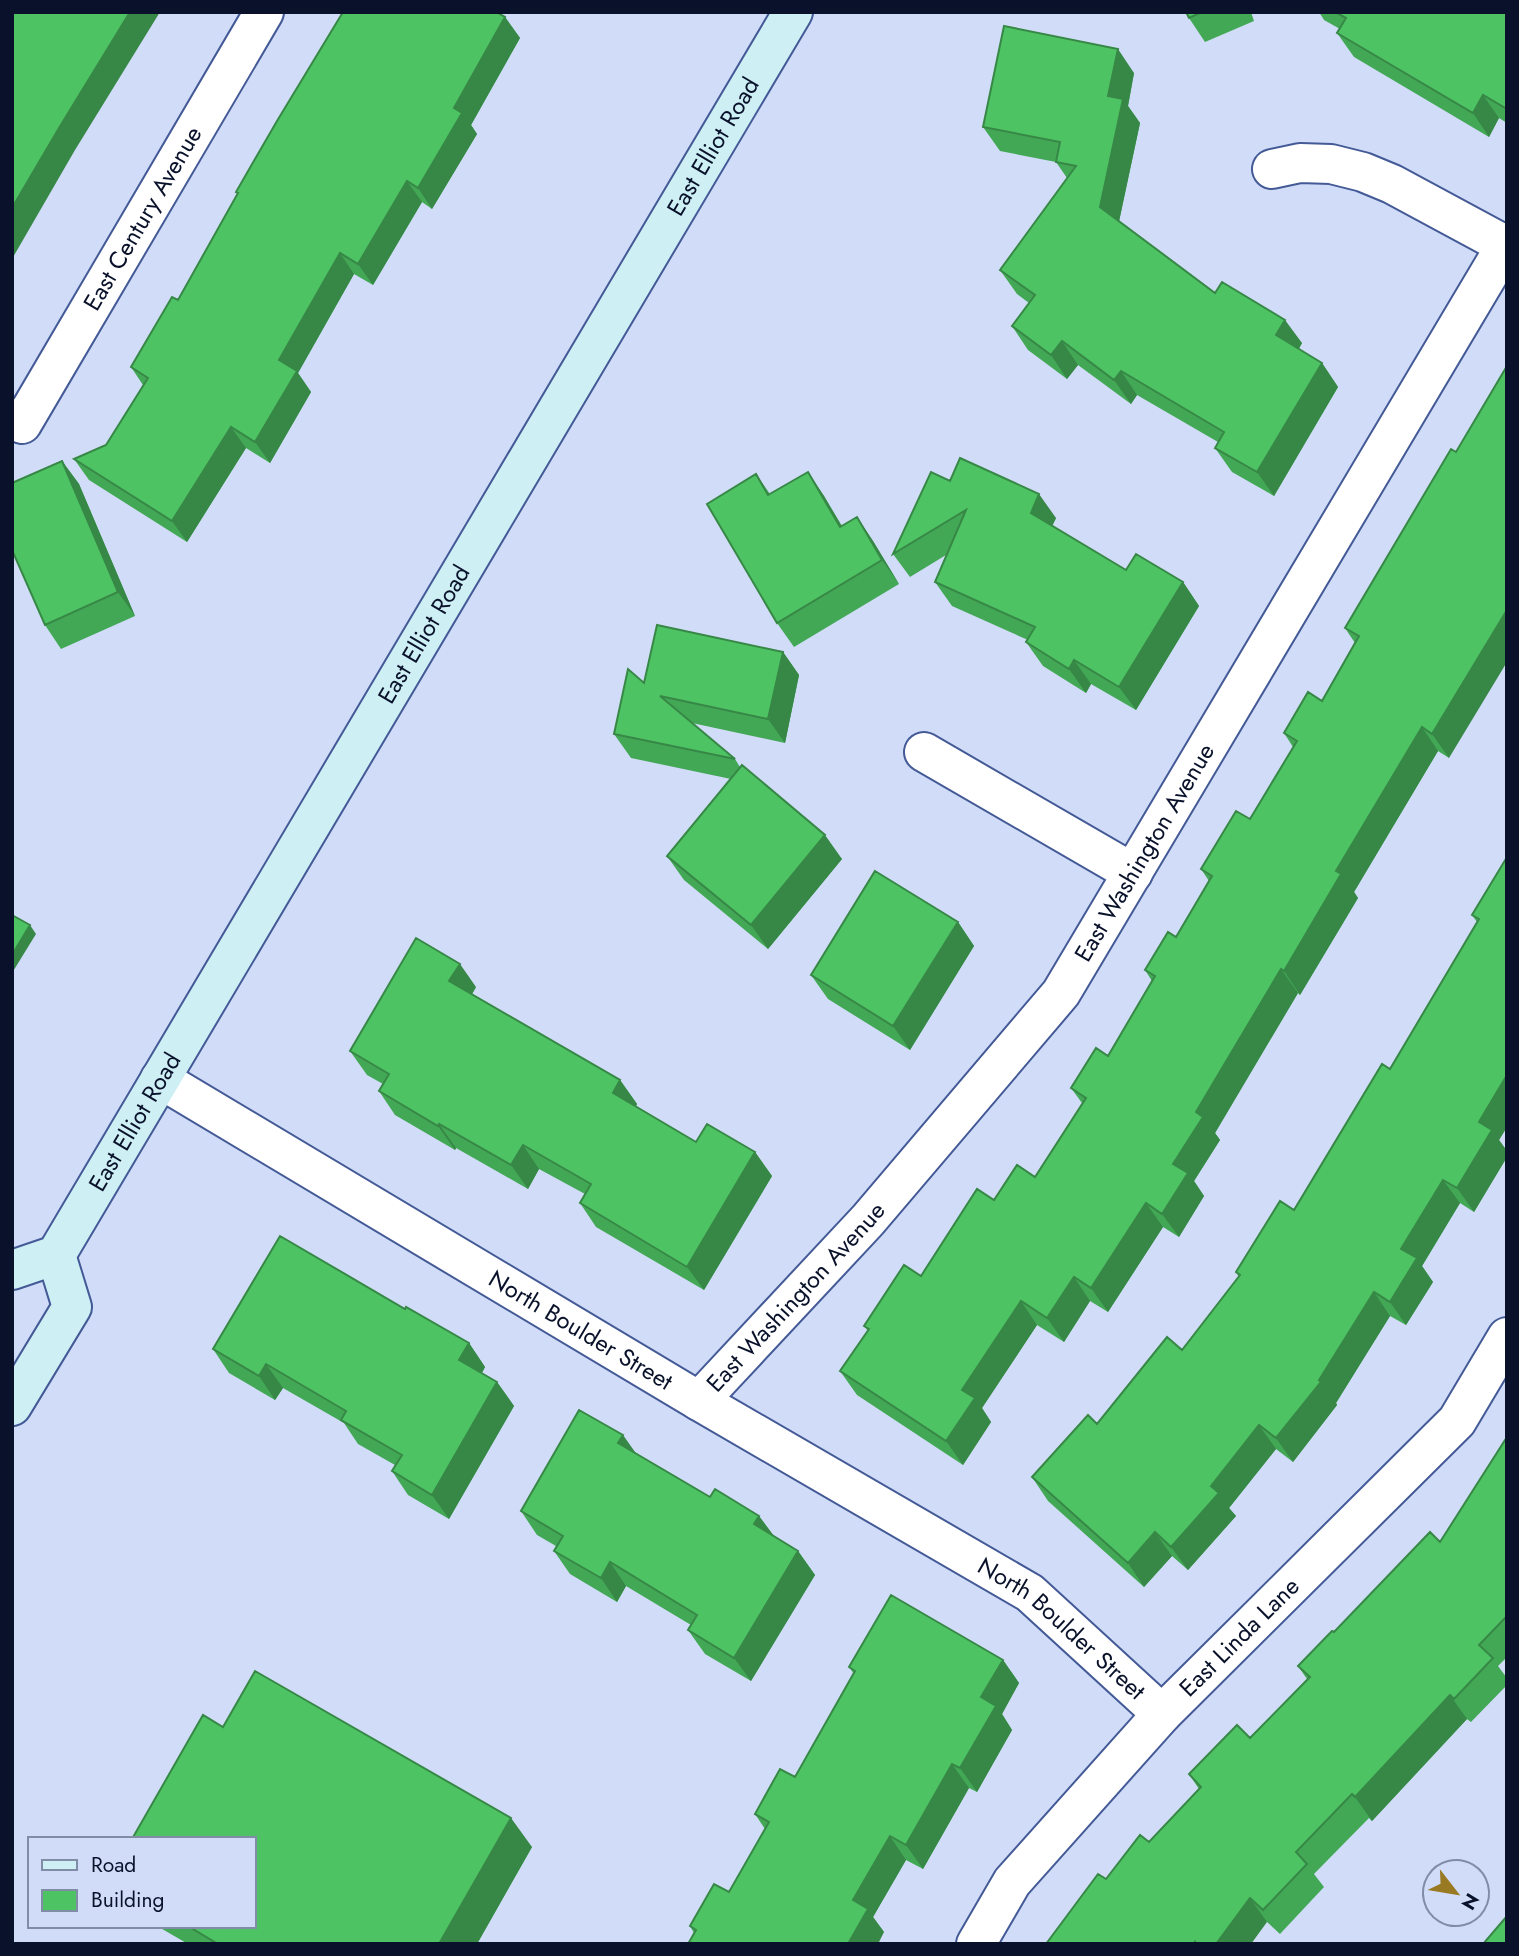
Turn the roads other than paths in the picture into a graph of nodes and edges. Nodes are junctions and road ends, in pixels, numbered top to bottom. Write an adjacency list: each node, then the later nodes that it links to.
1 (264, 12): 5 (street, East Century Avenue)
2 (793, 12): 8 (main road, East Elliot Road)
3 (1272, 169): 4 (street)
4 (1507, 246): 7 (street, East Washington Avenue)
5 (17, 421)
6 (924, 752): 7 (street)
7 (1133, 873): 12 (street, East Washington Avenue)
8 (160, 1079): 9 (main road, East Elliot Road); 12 (street, North Boulder Street)
9 (56, 1255): 10 (main road); 13 (main road)
10 (12, 1270)
11 (1507, 1337): 14 (street, East Linda Lane)
12 (699, 1401): 14 (street, North Boulder Street)
13 (12, 1406)
14 (1162, 1714): 15 (street, East Linda Lane)
15 (976, 1944)

